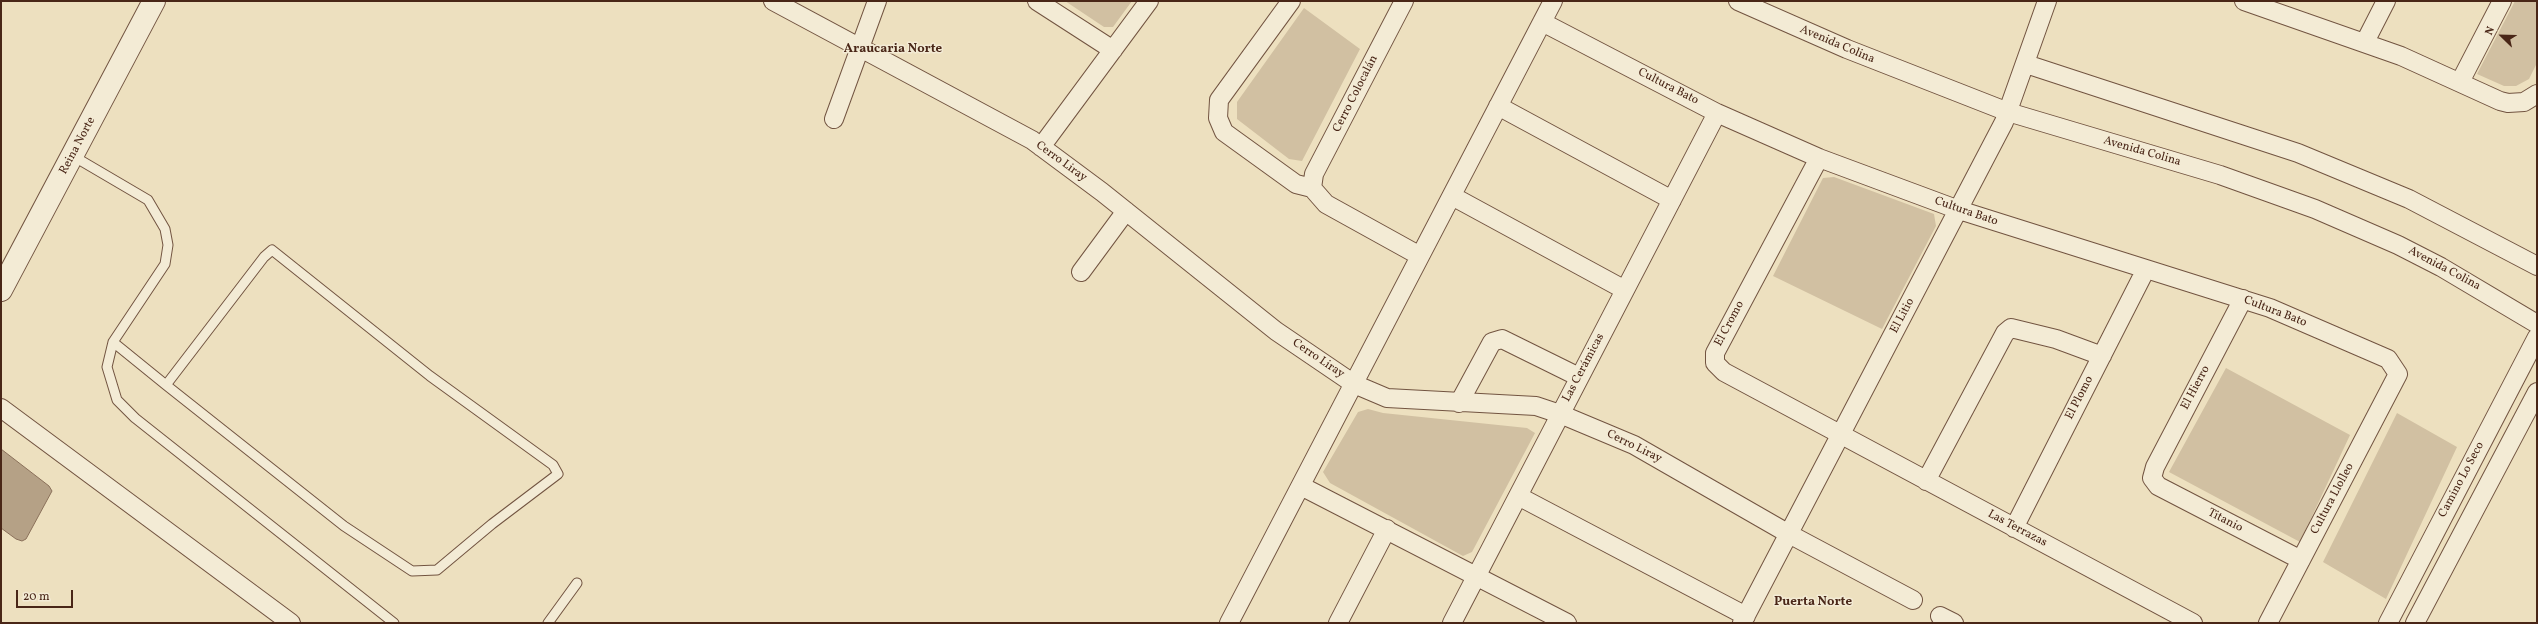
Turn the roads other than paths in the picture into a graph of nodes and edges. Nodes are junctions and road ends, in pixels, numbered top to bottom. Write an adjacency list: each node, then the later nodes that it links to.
1 (154, 1): 26 (street, Reina Norte)
2 (773, 1): 16 (street, Cerro Liray)
3 (877, 1): 16 (street)
4 (1037, 1): 17 (street)
5 (1149, 1): 17 (street)
6 (1291, 1): 28 (street)
7 (1404, 1): 28 (street, Cerro Colocalán)
8 (1553, 1): 14 (street)
9 (1738, 1): 22 (street, Avenida Colina)
10 (2047, 1): 18 (street, El Litio)
11 (2386, 1): 15 (street)
12 (2502, 1): 19 (street)
13 (2255, 3): 15 (street)
14 (1542, 22): 21 (street); 23 (street, Cultura Bato)
15 (2364, 42): 19 (street)
16 (859, 47): 24 (street); 25 (street, Cerro Liray)
17 (1113, 50): 25 (street)
18 (2026, 64): 22 (street, El Litio); 34 (street)
19 (2460, 82): 20 (street)
20 (2537, 94)
21 (1498, 106): 29 (street); 30 (street)
22 (2008, 112): 31 (street, El Litio); 40 (street, Avenida Colina)
23 (1717, 113): 27 (street, Cultura Bato); 30 (street, Las Cerámicas)
24 (834, 119)
25 (1041, 147): 32 (street, Cerro Liray)
26 (72, 156): 37 (street, Reina Norte); 42 (lane)
27 (1819, 158): 31 (street, Cultura Bato); 52 (street, El Cromo)
28 (1312, 188): 33 (street)
29 (1452, 196): 33 (street); 38 (street)
30 (1672, 200): 38 (street, Las Cerámicas)
31 (1959, 210): 35 (street, Cultura Bato); 52 (street, El Litio)
32 (1126, 211): 36 (street); 46 (street, Cerro Liray)
33 (1420, 256): 46 (street)
34 (2537, 266)
35 (2146, 269): 39 (street, Cultura Bato); 43 (street, El Plomo)
36 (1081, 272)
37 (1, 290)
38 (1625, 290): 45 (street, Las Cerámicas)
39 (2243, 299): 44 (street, Cultura Bato); 53 (street, El Hierro)
40 (2537, 324)
41 (2537, 338): 74 (street, Camino Lo Seco)
42 (113, 342): 47 (lane); 66 (lane)
43 (2102, 356): 54 (street); 57 (street, El Plomo)
44 (2398, 374): 60 (street, Cultura Llolleo)
45 (1579, 377): 49 (street); 51 (street, Las Cerámicas)
46 (1354, 384): 49 (street, Cerro Liray); 55 (street)
47 (166, 385): 47 (lane)
48 (2537, 392): 75 (street)
49 (1459, 402): 51 (street, Cerro Liray)
50 (1, 408): 65 (street)
51 (1560, 414): 56 (street, Las Cerámicas); 59 (street, Cerro Liray)
52 (1840, 435): 54 (street, Las Terrazas); 59 (street, El Litio)
53 (2152, 478): 60 (street, Titanio)
54 (1926, 481): 57 (street, Las Terrazas)
55 (1301, 486): 58 (street); 68 (street)
56 (1518, 496): 61 (street, Las Cerámicas); 64 (street)
57 (2014, 528): 72 (street, Las Terrazas)
58 (1387, 529): 61 (street); 69 (street)
59 (1789, 534): 63 (street, Cerro Liray); 64 (street, El Litio)
60 (2301, 560): 73 (street, Cultura Llolleo)
61 (1477, 575): 70 (street, Las Cerámicas); 71 (street)
62 (577, 583): 67 (lane)
63 (1913, 600)
64 (1744, 619)
65 (291, 623)
66 (394, 623)
67 (548, 623)
68 (1229, 623)
69 (1338, 623)
70 (1452, 623)
71 (1567, 623)
72 (2193, 623)
73 (2268, 623)
74 (2388, 623)
75 (2415, 623)

